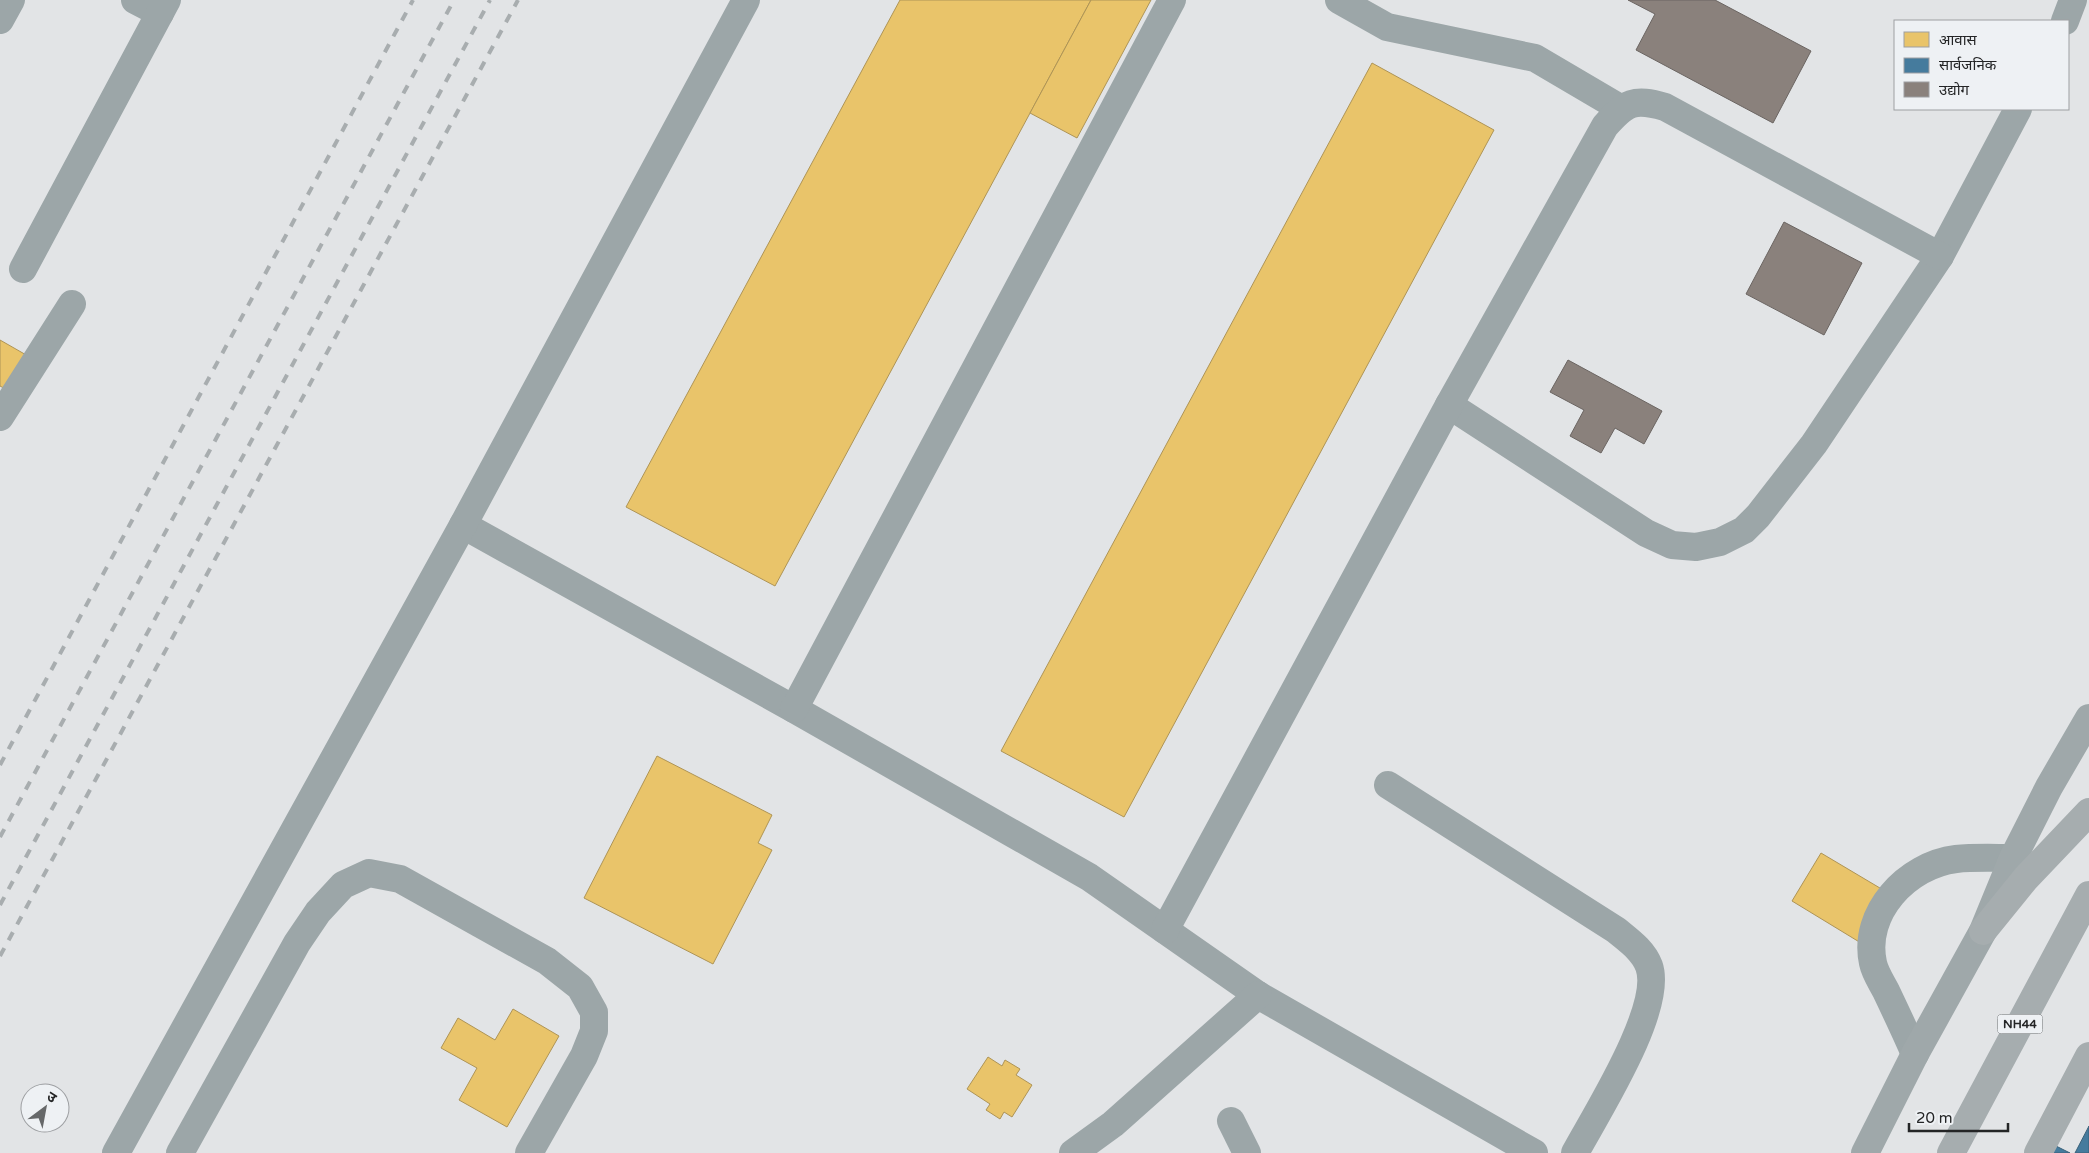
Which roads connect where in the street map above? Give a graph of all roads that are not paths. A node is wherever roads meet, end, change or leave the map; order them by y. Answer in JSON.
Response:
{"nodes":[{"id":1,"x":11,"y":0,"type":"edge"},
{"id":2,"x":135,"y":0,"type":"edge"},
{"id":3,"x":746,"y":0,"type":"edge"},
{"id":4,"x":1172,"y":0,"type":"edge"},
{"id":5,"x":1338,"y":0,"type":"edge"},
{"id":6,"x":2073,"y":0,"type":"edge"},
{"id":7,"x":164,"y":7,"type":"edge"},
{"id":8,"x":0,"y":20,"type":"edge"},
{"id":9,"x":2065,"y":20,"type":"edge"},
{"id":10,"x":1620,"y":108,"type":"junction"},
{"id":11,"x":2017,"y":110,"type":"edge"},
{"id":12,"x":1940,"y":256,"type":"junction"},
{"id":13,"x":23,"y":269,"type":"dead end"},
{"id":14,"x":72,"y":304,"type":"dead end"},
{"id":15,"x":1449,"y":405,"type":"junction"},
{"id":16,"x":0,"y":417,"type":"edge"},
{"id":17,"x":463,"y":525,"type":"junction"},
{"id":18,"x":794,"y":708,"type":"junction"},
{"id":19,"x":2089,"y":718,"type":"edge"},
{"id":20,"x":1388,"y":785,"type":"dead end"},
{"id":21,"x":2089,"y":812,"type":"edge"},
{"id":22,"x":2013,"y":858,"type":"junction"},
{"id":23,"x":2089,"y":895,"type":"edge"},
{"id":24,"x":1165,"y":930,"type":"junction"},
{"id":25,"x":1983,"y":931,"type":"junction"},
{"id":26,"x":1258,"y":995,"type":"junction"},
{"id":27,"x":1915,"y":1054,"type":"junction"},
{"id":28,"x":2089,"y":1056,"type":"edge"},
{"id":29,"x":1231,"y":1121,"type":"dead end"},
{"id":30,"x":116,"y":1153,"type":"edge"},
{"id":31,"x":180,"y":1153,"type":"edge"},
{"id":32,"x":529,"y":1153,"type":"edge"},
{"id":33,"x":1073,"y":1153,"type":"edge"},
{"id":34,"x":1247,"y":1153,"type":"edge"},
{"id":35,"x":1534,"y":1153,"type":"edge"},
{"id":36,"x":1575,"y":1153,"type":"edge"},
{"id":37,"x":1865,"y":1153,"type":"edge"},
{"id":38,"x":1951,"y":1153,"type":"edge"},
{"id":39,"x":2038,"y":1153,"type":"edge"}],
"edges":[{"from":1,"to":8,"type":"street"},
{"from":2,"to":7,"type":"street"},
{"from":3,"to":17,"type":"street"},
{"from":4,"to":18,"type":"street"},
{"from":5,"to":10,"type":"street"},
{"from":6,"to":9,"type":"street"},
{"from":7,"to":13,"type":"street"},
{"from":10,"to":12,"type":"street"},
{"from":10,"to":15,"type":"street"},
{"from":11,"to":12,"type":"street"},
{"from":12,"to":15,"type":"street"},
{"from":14,"to":16,"type":"street"},
{"from":15,"to":24,"type":"street"},
{"from":17,"to":18,"type":"street"},
{"from":17,"to":30,"type":"street"},
{"from":18,"to":24,"type":"street"},
{"from":19,"to":22,"type":"main road"},
{"from":20,"to":36,"type":"street"},
{"from":21,"to":25,"type":"highway"},
{"from":22,"to":25,"type":"main road"},
{"from":22,"to":27,"type":"street"},
{"from":23,"to":38,"type":"highway","number":"NH44"},
{"from":24,"to":26,"type":"street"},
{"from":25,"to":27,"type":"main road"},
{"from":26,"to":33,"type":"street"},
{"from":26,"to":35,"type":"street"},
{"from":27,"to":37,"type":"main road"},
{"from":28,"to":39,"type":"highway"},
{"from":29,"to":34,"type":"street"},
{"from":31,"to":32,"type":"street"}]}
